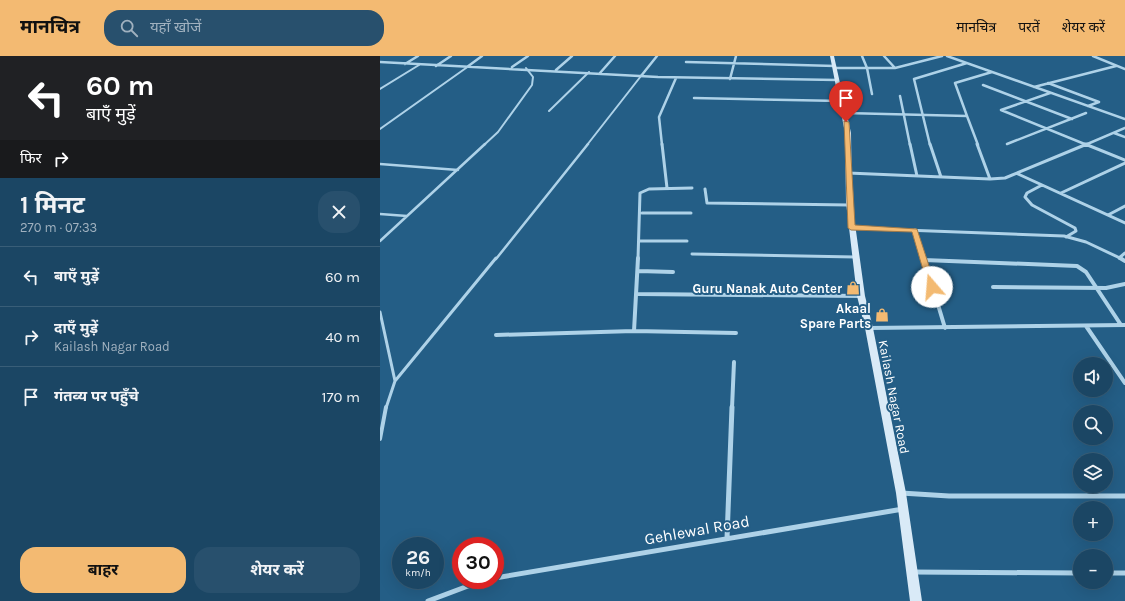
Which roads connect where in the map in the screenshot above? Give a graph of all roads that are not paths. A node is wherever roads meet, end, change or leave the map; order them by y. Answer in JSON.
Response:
{"nodes":[{"id":1,"x":418,"y":56,"type":"edge"},
{"id":2,"x":451,"y":56,"type":"edge"},
{"id":3,"x":482,"y":56,"type":"edge"},
{"id":4,"x":528,"y":56,"type":"edge"},
{"id":5,"x":572,"y":56,"type":"edge"},
{"id":6,"x":615,"y":56,"type":"edge"},
{"id":7,"x":657,"y":56,"type":"edge"},
{"id":8,"x":736,"y":56,"type":"edge"},
{"id":9,"x":832,"y":56,"type":"edge"},
{"id":10,"x":862,"y":56,"type":"edge"},
{"id":11,"x":884,"y":56,"type":"edge"},
{"id":12,"x":942,"y":56,"type":"edge"},
{"id":13,"x":947,"y":56,"type":"edge"},
{"id":14,"x":1093,"y":56,"type":"edge"},
{"id":15,"x":380,"y":62,"type":"edge"},
{"id":16,"x":686,"y":62,"type":"dead end"},
{"id":17,"x":968,"y":63,"type":"junction"},
{"id":18,"x":405,"y":64,"type":"junction"},
{"id":19,"x":734,"y":64,"type":"junction"},
{"id":20,"x":419,"y":65,"type":"junction"},
{"id":21,"x":435,"y":66,"type":"junction"},
{"id":22,"x":1116,"y":66,"type":"junction"},
{"id":23,"x":836,"y":67,"type":"junction"},
{"id":24,"x":466,"y":68,"type":"junction"},
{"id":25,"x":512,"y":68,"type":"junction"},
{"id":26,"x":526,"y":68,"type":"junction"},
{"id":27,"x":867,"y":68,"type":"junction"},
{"id":28,"x":895,"y":68,"type":"junction"},
{"id":29,"x":1125,"y":69,"type":"edge"},
{"id":30,"x":556,"y":70,"type":"junction"},
{"id":31,"x":589,"y":72,"type":"junction"},
{"id":32,"x":993,"y":72,"type":"junction"},
{"id":33,"x":600,"y":73,"type":"junction"},
{"id":34,"x":641,"y":76,"type":"junction"},
{"id":35,"x":676,"y":78,"type":"junction"},
{"id":36,"x":730,"y":78,"type":"junction"},
{"id":37,"x":837,"y":80,"type":"junction"},
{"id":38,"x":1048,"y":83,"type":"junction"},
{"id":39,"x":983,"y":85,"type":"dead end"},
{"id":40,"x":1034,"y":87,"type":"junction"},
{"id":41,"x":380,"y":89,"type":"edge"},
{"id":42,"x":1051,"y":93,"type":"junction"},
{"id":43,"x":872,"y":94,"type":"dead end"},
{"id":44,"x":900,"y":96,"type":"dead end"},
{"id":45,"x":694,"y":98,"type":"dead end"},
{"id":46,"x":842,"y":101,"type":"junction"},
{"id":47,"x":1025,"y":101,"type":"junction"},
{"id":48,"x":1088,"y":106,"type":"junction"},
{"id":49,"x":549,"y":111,"type":"dead end"},
{"id":50,"x":845,"y":113,"type":"junction"},
{"id":51,"x":1086,"y":113,"type":"dead end"},
{"id":52,"x":904,"y":114,"type":"junction"},
{"id":53,"x":923,"y":115,"type":"junction"},
{"id":54,"x":967,"y":116,"type":"junction"},
{"id":55,"x":1072,"y":119,"type":"junction"},
{"id":56,"x":1125,"y":119,"type":"edge"},
{"id":57,"x":1046,"y":128,"type":"junction"},
{"id":58,"x":1125,"y":128,"type":"edge"},
{"id":59,"x":380,"y":129,"type":"edge"},
{"id":60,"x":1114,"y":133,"type":"junction"},
{"id":61,"x":1125,"y":137,"type":"edge"},
{"id":62,"x":1007,"y":144,"type":"dead end"},
{"id":63,"x":1087,"y":145,"type":"junction"},
{"id":64,"x":1125,"y":160,"type":"edge"},
{"id":65,"x":1125,"y":163,"type":"edge"},
{"id":66,"x":380,"y":164,"type":"edge"},
{"id":67,"x":458,"y":170,"type":"junction"},
{"id":68,"x":848,"y":173,"type":"junction"},
{"id":69,"x":1018,"y":174,"type":"junction"},
{"id":70,"x":917,"y":176,"type":"junction"},
{"id":71,"x":941,"y":177,"type":"junction"},
{"id":72,"x":990,"y":179,"type":"junction"},
{"id":73,"x":1042,"y":185,"type":"junction"},
{"id":74,"x":666,"y":188,"type":"junction"},
{"id":75,"x":692,"y":188,"type":"dead end"},
{"id":76,"x":705,"y":189,"type":"dead end"},
{"id":77,"x":1060,"y":193,"type":"junction"},
{"id":78,"x":850,"y":205,"type":"junction"},
{"id":79,"x":1125,"y":206,"type":"edge"},
{"id":80,"x":642,"y":213,"type":"junction"},
{"id":81,"x":692,"y":213,"type":"dead end"},
{"id":82,"x":380,"y":214,"type":"edge"},
{"id":83,"x":1108,"y":215,"type":"junction"},
{"id":84,"x":407,"y":216,"type":"junction"},
{"id":85,"x":1125,"y":223,"type":"edge"},
{"id":86,"x":851,"y":228,"type":"junction"},
{"id":87,"x":915,"y":230,"type":"junction"},
{"id":88,"x":1066,"y":237,"type":"junction"},
{"id":89,"x":380,"y":241,"type":"edge"},
{"id":90,"x":639,"y":241,"type":"junction"},
{"id":91,"x":688,"y":241,"type":"dead end"},
{"id":92,"x":692,"y":254,"type":"dead end"},
{"id":93,"x":1125,"y":254,"type":"edge"},
{"id":94,"x":855,"y":256,"type":"junction"},
{"id":95,"x":1119,"y":258,"type":"junction"},
{"id":96,"x":924,"y":260,"type":"junction"},
{"id":97,"x":1125,"y":261,"type":"edge"},
{"id":98,"x":638,"y":271,"type":"junction"},
{"id":99,"x":673,"y":272,"type":"dead end"},
{"id":100,"x":1125,"y":284,"type":"edge"},
{"id":101,"x":993,"y":287,"type":"dead end"},
{"id":102,"x":1096,"y":288,"type":"junction"},
{"id":103,"x":638,"y":294,"type":"junction"},
{"id":104,"x":861,"y":296,"type":"junction"},
{"id":105,"x":380,"y":312,"type":"edge"},
{"id":106,"x":1123,"y":325,"type":"edge"},
{"id":107,"x":1086,"y":326,"type":"junction"},
{"id":108,"x":869,"y":328,"type":"junction"},
{"id":109,"x":945,"y":328,"type":"junction"},
{"id":110,"x":634,"y":331,"type":"junction"},
{"id":111,"x":736,"y":333,"type":"dead end"},
{"id":112,"x":496,"y":336,"type":"dead end"},
{"id":113,"x":734,"y":362,"type":"dead end"},
{"id":114,"x":395,"y":381,"type":"junction"},
{"id":115,"x":1125,"y":383,"type":"edge"},
{"id":116,"x":380,"y":439,"type":"edge"},
{"id":117,"x":901,"y":493,"type":"junction"},
{"id":118,"x":1125,"y":496,"type":"edge"},
{"id":119,"x":903,"y":509,"type":"junction"},
{"id":120,"x":727,"y":538,"type":"junction"},
{"id":121,"x":912,"y":572,"type":"junction"},
{"id":122,"x":1073,"y":573,"type":"edge"},
{"id":123,"x":1113,"y":573,"type":"edge"},
{"id":124,"x":1125,"y":573,"type":"edge"},
{"id":125,"x":504,"y":576,"type":"edge"},
{"id":126,"x":460,"y":589,"type":"edge"},
{"id":127,"x":428,"y":601,"type":"edge"},
{"id":128,"x":916,"y":601,"type":"edge"}],
"edges":[{"from":1,"to":18,"type":"street"},
{"from":2,"to":21,"type":"street"},
{"from":3,"to":24,"type":"street"},
{"from":4,"to":25,"type":"street"},
{"from":5,"to":30,"type":"street"},
{"from":6,"to":33,"type":"street"},
{"from":7,"to":34,"type":"street"},
{"from":8,"to":19,"type":"street"},
{"from":9,"to":23,"type":"street","name":"Kailash Nagar Road"},
{"from":10,"to":27,"type":"street"},
{"from":11,"to":28,"type":"street"},
{"from":12,"to":28,"type":"street"},
{"from":13,"to":17,"type":"street"},
{"from":14,"to":22,"type":"street"},
{"from":15,"to":18,"type":"street"},
{"from":16,"to":19,"type":"street"},
{"from":17,"to":32,"type":"street"},
{"from":17,"to":53,"type":"street"},
{"from":18,"to":20,"type":"street"},
{"from":19,"to":23,"type":"street"},
{"from":19,"to":36,"type":"street"},
{"from":20,"to":21,"type":"street"},
{"from":20,"to":41,"type":"lane"},
{"from":21,"to":24,"type":"street"},
{"from":22,"to":29,"type":"street"},
{"from":22,"to":38,"type":"street"},
{"from":23,"to":27,"type":"street"},
{"from":23,"to":37,"type":"street","name":"Kailash Nagar Road"},
{"from":24,"to":25,"type":"street"},
{"from":24,"to":59,"type":"lane"},
{"from":25,"to":26,"type":"street"},
{"from":26,"to":30,"type":"street"},
{"from":26,"to":67,"type":"lane"},
{"from":27,"to":28,"type":"street"},
{"from":27,"to":43,"type":"street"},
{"from":30,"to":31,"type":"street"},
{"from":31,"to":33,"type":"street"},
{"from":31,"to":49,"type":"lane"},
{"from":32,"to":40,"type":"street"},
{"from":32,"to":54,"type":"street"},
{"from":33,"to":34,"type":"street"},
{"from":34,"to":35,"type":"street"},
{"from":34,"to":114,"type":"lane"},
{"from":35,"to":36,"type":"street"},
{"from":35,"to":74,"type":"street"},
{"from":36,"to":37,"type":"street"},
{"from":37,"to":46,"type":"street","name":"Kailash Nagar Road"},
{"from":38,"to":40,"type":"street"},
{"from":38,"to":48,"type":"street"},
{"from":39,"to":47,"type":"street"},
{"from":40,"to":42,"type":"street"},
{"from":42,"to":47,"type":"street"},
{"from":42,"to":48,"type":"street"},
{"from":44,"to":52,"type":"street"},
{"from":45,"to":46,"type":"street"},
{"from":46,"to":50,"type":"street","name":"Kailash Nagar Road"},
{"from":47,"to":55,"type":"street"},
{"from":47,"to":57,"type":"street"},
{"from":48,"to":56,"type":"street"},
{"from":50,"to":52,"type":"street"},
{"from":50,"to":68,"type":"street","name":"Kailash Nagar Road"},
{"from":51,"to":55,"type":"street"},
{"from":52,"to":53,"type":"street"},
{"from":52,"to":70,"type":"street"},
{"from":53,"to":54,"type":"street"},
{"from":53,"to":71,"type":"street"},
{"from":54,"to":72,"type":"street"},
{"from":55,"to":57,"type":"street"},
{"from":57,"to":62,"type":"street"},
{"from":57,"to":63,"type":"street"},
{"from":58,"to":60,"type":"street"},
{"from":60,"to":61,"type":"street"},
{"from":60,"to":63,"type":"street"},
{"from":63,"to":64,"type":"street"},
{"from":63,"to":69,"type":"street"},
{"from":65,"to":77,"type":"street"},
{"from":66,"to":67,"type":"lane"},
{"from":67,"to":84,"type":"lane"},
{"from":68,"to":70,"type":"street"},
{"from":68,"to":78,"type":"street","name":"Kailash Nagar Road"},
{"from":69,"to":72,"type":"street"},
{"from":69,"to":73,"type":"street"},
{"from":70,"to":71,"type":"street"},
{"from":71,"to":72,"type":"street"},
{"from":73,"to":77,"type":"street"},
{"from":73,"to":88,"type":"street"},
{"from":74,"to":75,"type":"street"},
{"from":74,"to":80,"type":"street"},
{"from":76,"to":78,"type":"street"},
{"from":77,"to":83,"type":"street"},
{"from":78,"to":86,"type":"street","name":"Kailash Nagar Road"},
{"from":79,"to":83,"type":"street"},
{"from":80,"to":81,"type":"street"},
{"from":80,"to":90,"type":"street"},
{"from":82,"to":84,"type":"lane"},
{"from":83,"to":85,"type":"street"},
{"from":84,"to":89,"type":"lane"},
{"from":86,"to":87,"type":"street"},
{"from":86,"to":94,"type":"street","name":"Kailash Nagar Road"},
{"from":87,"to":88,"type":"street"},
{"from":87,"to":96,"type":"street"},
{"from":88,"to":95,"type":"street"},
{"from":90,"to":91,"type":"street"},
{"from":90,"to":98,"type":"street"},
{"from":92,"to":94,"type":"street"},
{"from":93,"to":95,"type":"street"},
{"from":94,"to":104,"type":"street","name":"Kailash Nagar Road"},
{"from":95,"to":97,"type":"street"},
{"from":96,"to":102,"type":"street"},
{"from":96,"to":109,"type":"street"},
{"from":98,"to":99,"type":"street"},
{"from":98,"to":103,"type":"street"},
{"from":100,"to":102,"type":"street"},
{"from":101,"to":102,"type":"street"},
{"from":102,"to":106,"type":"street"},
{"from":103,"to":104,"type":"street"},
{"from":103,"to":110,"type":"street"},
{"from":104,"to":108,"type":"street","name":"Kailash Nagar Road"},
{"from":105,"to":114,"type":"lane"},
{"from":106,"to":107,"type":"street"},
{"from":107,"to":109,"type":"street"},
{"from":107,"to":115,"type":"street"},
{"from":108,"to":109,"type":"street"},
{"from":108,"to":117,"type":"street","name":"Kailash Nagar Road"},
{"from":110,"to":111,"type":"street"},
{"from":110,"to":112,"type":"street"},
{"from":113,"to":120,"type":"street"},
{"from":114,"to":116,"type":"lane"},
{"from":117,"to":118,"type":"street"},
{"from":117,"to":119,"type":"street","name":"Kailash Nagar Road"},
{"from":119,"to":120,"type":"street","name":"Gehlewal Road"},
{"from":119,"to":121,"type":"street","name":"Kailash Nagar Road"},
{"from":120,"to":125,"type":"street","name":"Gehlewal Road"},
{"from":121,"to":122,"type":"street"},
{"from":121,"to":128,"type":"street","name":"Kailash Nagar Road"},
{"from":123,"to":124,"type":"street"},
{"from":126,"to":127,"type":"street"}]}
